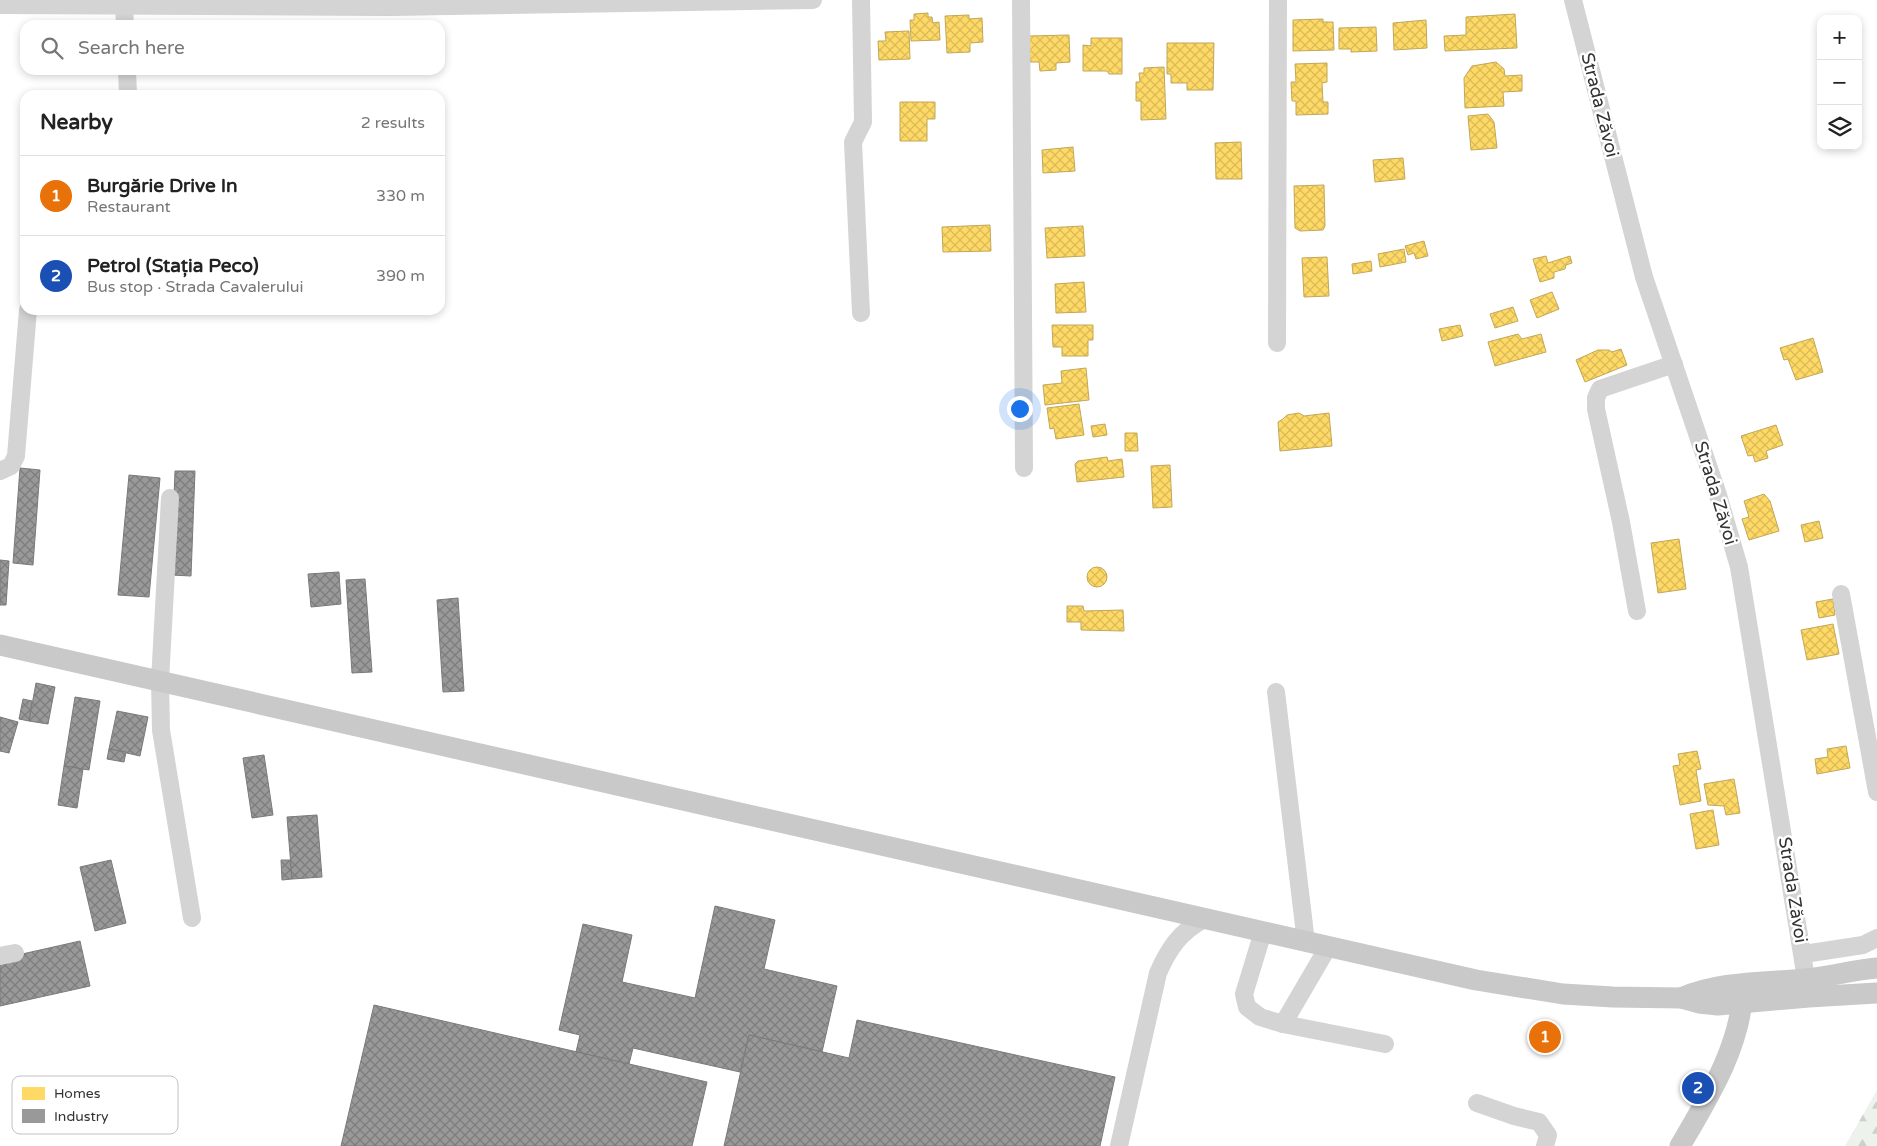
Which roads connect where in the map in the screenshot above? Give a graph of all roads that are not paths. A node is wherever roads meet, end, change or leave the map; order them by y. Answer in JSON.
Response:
{"nodes":[{"id":1,"x":740,"y":0,"type":"edge"},
{"id":2,"x":813,"y":0,"type":"edge"},
{"id":3,"x":861,"y":0,"type":"edge"},
{"id":4,"x":1021,"y":0,"type":"edge"},
{"id":5,"x":1278,"y":0,"type":"edge"},
{"id":6,"x":1573,"y":0,"type":"edge"},
{"id":7,"x":656,"y":1,"type":"edge"},
{"id":8,"x":390,"y":3,"type":"edge"},
{"id":9,"x":0,"y":5,"type":"edge"},
{"id":10,"x":124,"y":6,"type":"junction"},
{"id":11,"x":125,"y":20,"type":"edge"},
{"id":12,"x":127,"y":75,"type":"edge"},
{"id":13,"x":128,"y":90,"type":"edge"},
{"id":14,"x":860,"y":313,"type":"dead end"},
{"id":15,"x":28,"y":315,"type":"edge"},
{"id":16,"x":1277,"y":343,"type":"dead end"},
{"id":17,"x":1674,"y":364,"type":"junction"},
{"id":18,"x":1024,"y":468,"type":"dead end"},
{"id":19,"x":0,"y":471,"type":"edge"},
{"id":20,"x":170,"y":498,"type":"dead end"},
{"id":21,"x":1841,"y":594,"type":"dead end"},
{"id":22,"x":1636,"y":611,"type":"dead end"},
{"id":23,"x":0,"y":645,"type":"edge"},
{"id":24,"x":160,"y":681,"type":"junction"},
{"id":25,"x":1276,"y":692,"type":"dead end"},
{"id":26,"x":1877,"y":792,"type":"edge"},
{"id":27,"x":192,"y":918,"type":"dead end"},
{"id":28,"x":1204,"y":918,"type":"junction"},
{"id":29,"x":1263,"y":932,"type":"junction"},
{"id":30,"x":1877,"y":938,"type":"edge"},
{"id":31,"x":1306,"y":942,"type":"junction"},
{"id":32,"x":1328,"y":947,"type":"junction"},
{"id":33,"x":1804,"y":954,"type":"junction"},
{"id":34,"x":1875,"y":968,"type":"edge"},
{"id":35,"x":1808,"y":988,"type":"junction"},
{"id":36,"x":1742,"y":994,"type":"junction"},
{"id":37,"x":1875,"y":994,"type":"edge"},
{"id":38,"x":1283,"y":1024,"type":"junction"},
{"id":39,"x":1385,"y":1044,"type":"dead end"},
{"id":40,"x":1477,"y":1103,"type":"dead end"},
{"id":41,"x":1119,"y":1146,"type":"edge"},
{"id":42,"x":1545,"y":1146,"type":"edge"},
{"id":43,"x":1680,"y":1146,"type":"edge"}],
"edges":[{"from":1,"to":2,"type":"street"},
{"from":1,"to":7,"type":"street"},
{"from":3,"to":14,"type":"street"},
{"from":4,"to":18,"type":"street"},
{"from":5,"to":16,"type":"street"},
{"from":6,"to":17,"type":"street","name":"Strada Zăvoi"},
{"from":7,"to":8,"type":"street"},
{"from":8,"to":10,"type":"street"},
{"from":9,"to":10,"type":"street"},
{"from":10,"to":11,"type":"street"},
{"from":12,"to":13,"type":"street"},
{"from":15,"to":19,"type":"street"},
{"from":17,"to":22,"type":"street"},
{"from":17,"to":33,"type":"street","name":"Strada Zăvoi"},
{"from":20,"to":24,"type":"street"},
{"from":21,"to":26,"type":"street"},
{"from":23,"to":24,"type":"main road"},
{"from":24,"to":27,"type":"street"},
{"from":24,"to":28,"type":"main road"},
{"from":25,"to":31,"type":"street"},
{"from":28,"to":29,"type":"main road"},
{"from":28,"to":41,"type":"street"},
{"from":29,"to":31,"type":"main road"},
{"from":29,"to":38,"type":"street"},
{"from":30,"to":33,"type":"street"},
{"from":31,"to":32,"type":"main road"},
{"from":32,"to":36,"type":"main road"},
{"from":32,"to":38,"type":"street"},
{"from":33,"to":35,"type":"street","name":"Strada Zăvoi"},
{"from":34,"to":35,"type":"main road"},
{"from":35,"to":36,"type":"main road"},
{"from":35,"to":37,"type":"main road"},
{"from":36,"to":43,"type":"main road"},
{"from":38,"to":39,"type":"street"},
{"from":40,"to":42,"type":"street"}]}
